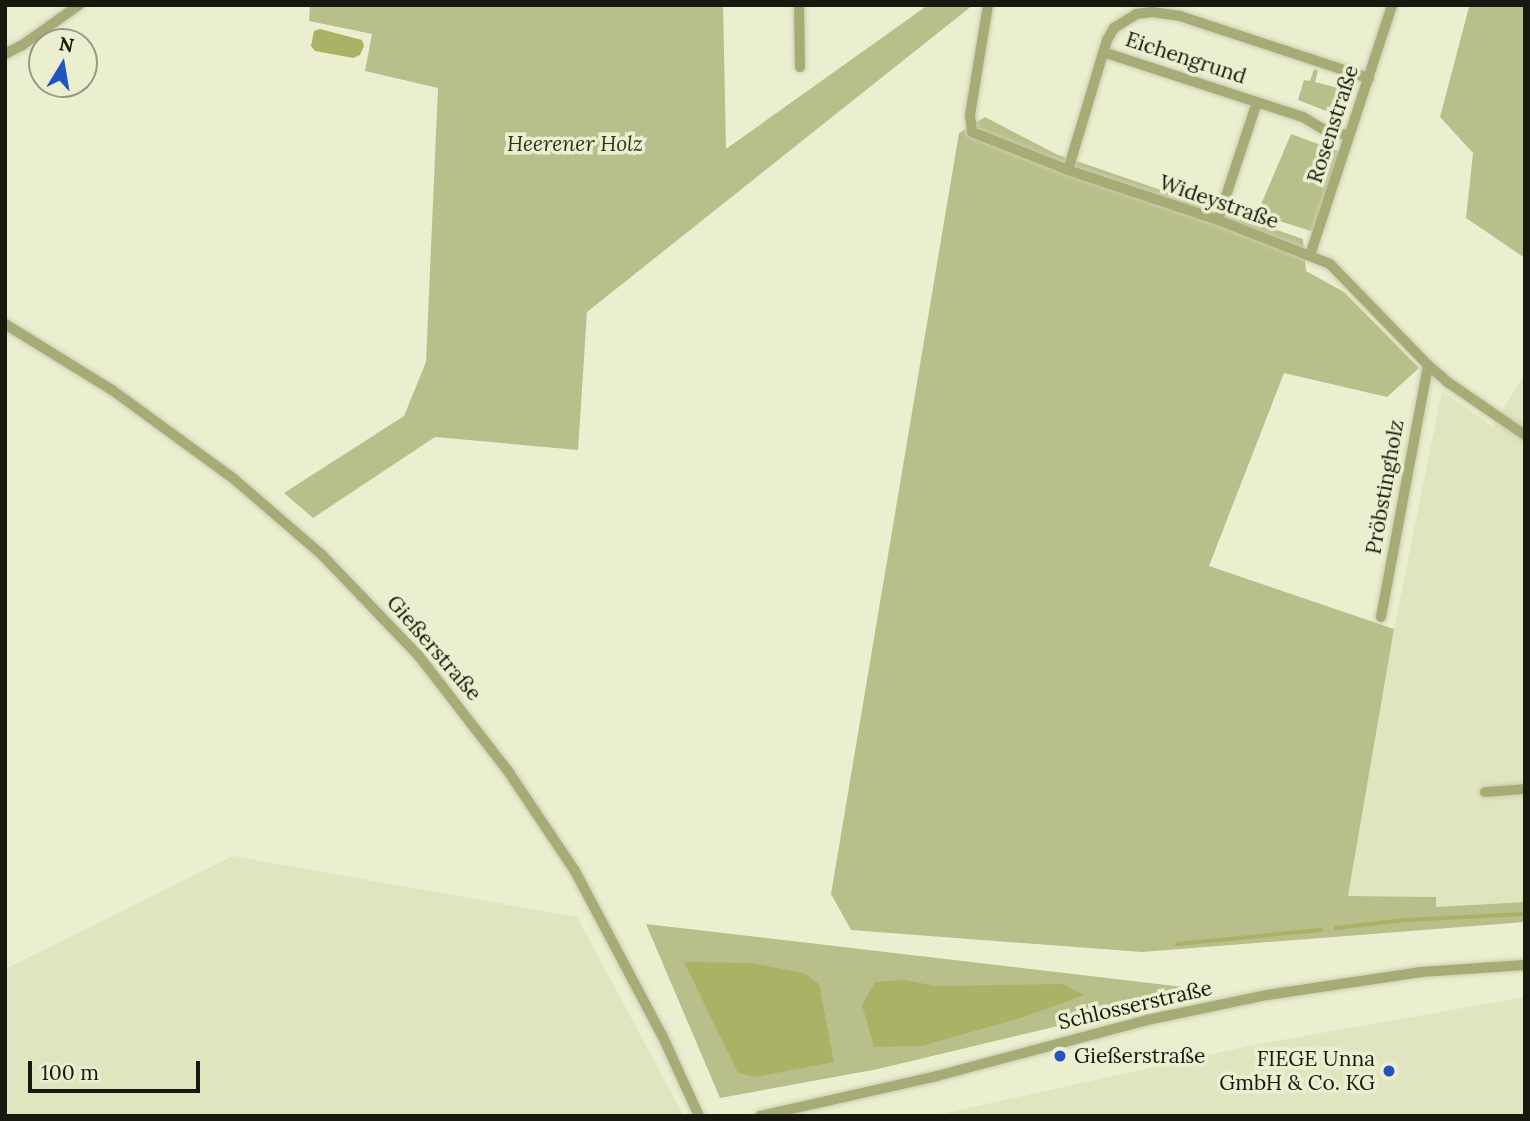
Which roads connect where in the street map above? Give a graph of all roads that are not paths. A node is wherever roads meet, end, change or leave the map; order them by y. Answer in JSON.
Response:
{"nodes":[{"id":1,"x":79,"y":5,"type":"edge"},
{"id":2,"x":799,"y":5,"type":"edge"},
{"id":3,"x":988,"y":5,"type":"edge"},
{"id":4,"x":1392,"y":5,"type":"edge"},
{"id":5,"x":1103,"y":52,"type":"junction"},
{"id":6,"x":5,"y":54,"type":"edge"},
{"id":7,"x":800,"y":67,"type":"dead end"},
{"id":8,"x":1368,"y":78,"type":"junction"},
{"id":9,"x":1257,"y":102,"type":"junction"},
{"id":10,"x":1349,"y":136,"type":"junction"},
{"id":11,"x":1068,"y":170,"type":"junction"},
{"id":12,"x":1218,"y":220,"type":"junction"},
{"id":13,"x":1310,"y":255,"type":"junction"},
{"id":14,"x":5,"y":324,"type":"edge"},
{"id":15,"x":1428,"y":365,"type":"junction"},
{"id":16,"x":1525,"y":435,"type":"edge"},
{"id":17,"x":1381,"y":617,"type":"dead end"},
{"id":18,"x":1525,"y":789,"type":"edge"},
{"id":19,"x":1485,"y":792,"type":"dead end"},
{"id":20,"x":1525,"y":965,"type":"edge"},
{"id":21,"x":699,"y":1116,"type":"edge"},
{"id":22,"x":760,"y":1116,"type":"edge"}],
"edges":[{"from":1,"to":6,"type":"street"},
{"from":2,"to":7,"type":"street"},
{"from":3,"to":11,"type":"street","name":"Wideystraße"},
{"from":4,"to":8,"type":"street","name":"Rosenstraße"},
{"from":5,"to":8,"type":"street","name":"Eichengrund"},
{"from":5,"to":9,"type":"street","name":"Eichengrund"},
{"from":5,"to":11,"type":"street","name":"Eichengrund"},
{"from":8,"to":10,"type":"street","name":"Rosenstraße"},
{"from":9,"to":10,"type":"street","name":"Eichengrund"},
{"from":9,"to":12,"type":"street","name":"Eichengrund"},
{"from":10,"to":13,"type":"street","name":"Rosenstraße"},
{"from":11,"to":12,"type":"street","name":"Wideystraße"},
{"from":12,"to":13,"type":"street","name":"Wideystraße"},
{"from":13,"to":15,"type":"street","name":"Wideystraße"},
{"from":14,"to":21,"type":"street","name":"Gießerstraße"},
{"from":15,"to":16,"type":"street","name":"Wideystraße"},
{"from":15,"to":17,"type":"street","name":"Pröbstingholz"},
{"from":18,"to":19,"type":"street"},
{"from":20,"to":22,"type":"street","name":"Schlosserstraße"}]}
